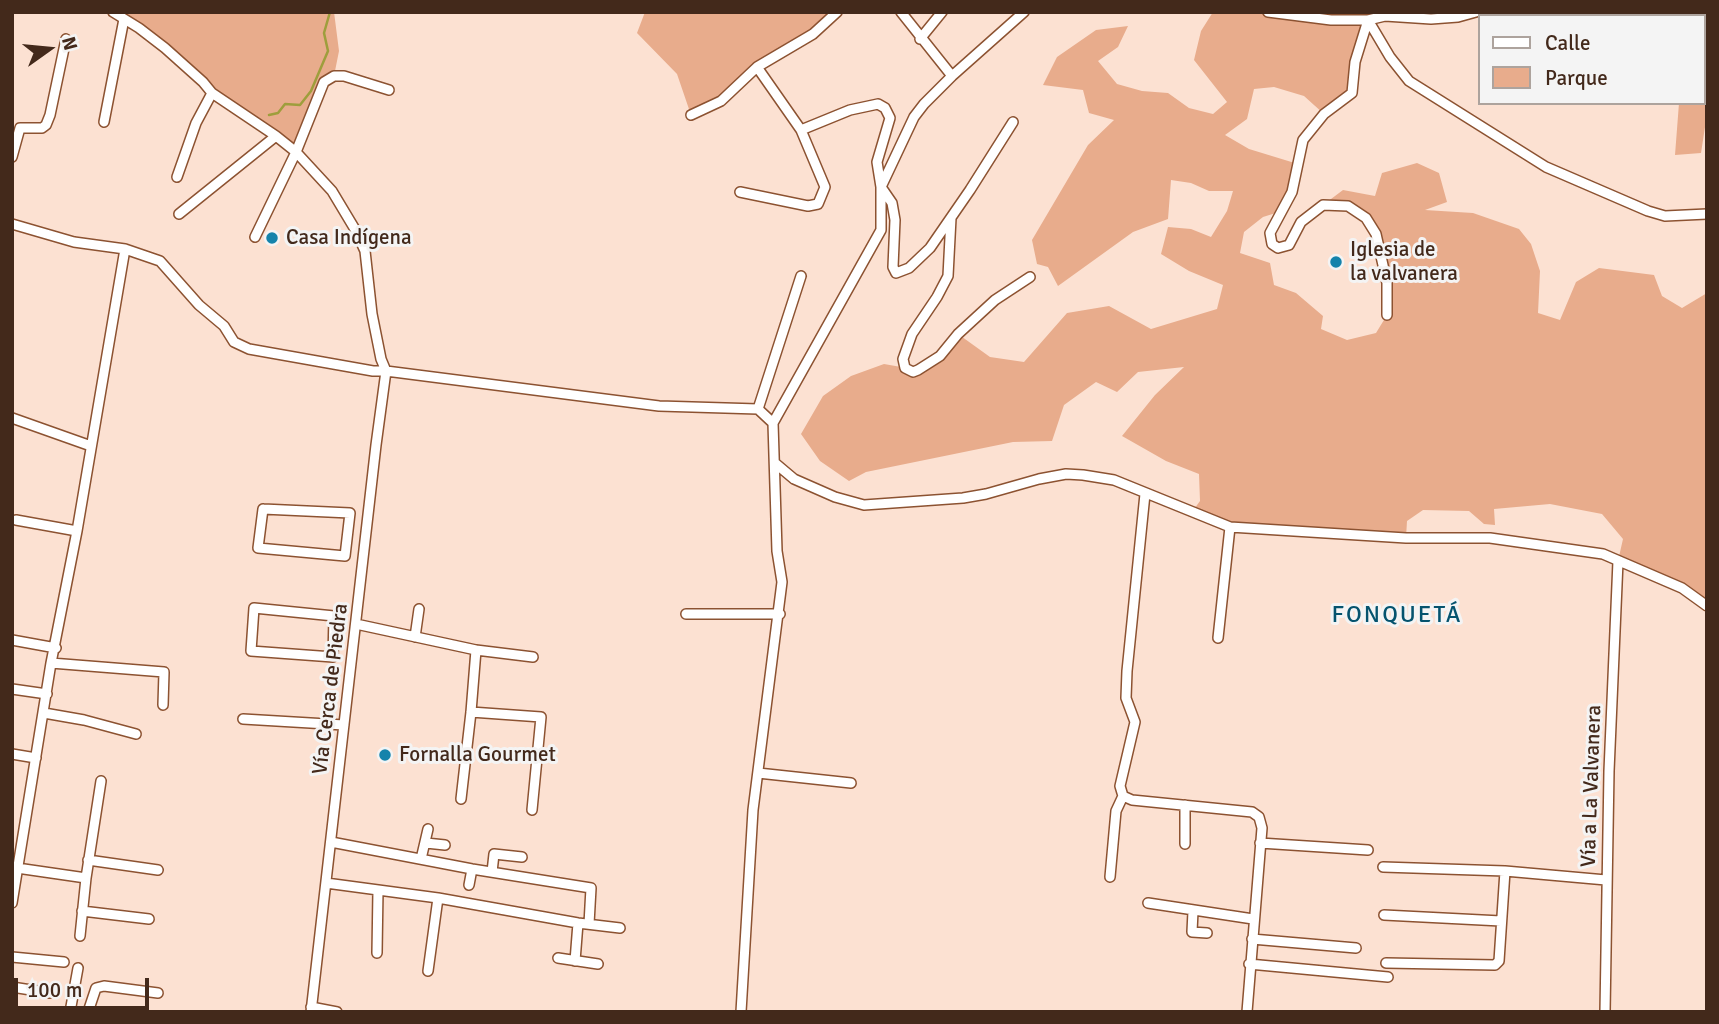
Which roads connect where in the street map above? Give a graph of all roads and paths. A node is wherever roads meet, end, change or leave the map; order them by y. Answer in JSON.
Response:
{"nodes":[{"id":1,"x":113,"y":12,"type":"edge"},
{"id":2,"x":837,"y":12,"type":"edge"},
{"id":3,"x":901,"y":12,"type":"edge"},
{"id":4,"x":942,"y":12,"type":"edge"},
{"id":5,"x":1024,"y":12,"type":"edge"},
{"id":6,"x":1268,"y":12,"type":"edge"},
{"id":7,"x":1476,"y":12,"type":"edge"},
{"id":8,"x":124,"y":19,"type":"junction"},
{"id":9,"x":1368,"y":20,"type":"junction"},
{"id":10,"x":66,"y":39,"type":"dead end"},
{"id":11,"x":920,"y":39,"type":"junction"},
{"id":12,"x":757,"y":67,"type":"junction"},
{"id":13,"x":953,"y":76,"type":"junction"},
{"id":14,"x":389,"y":90,"type":"dead end"},
{"id":15,"x":212,"y":93,"type":"junction"},
{"id":16,"x":691,"y":115,"type":"dead end"},
{"id":17,"x":104,"y":121,"type":"dead end"},
{"id":18,"x":1013,"y":121,"type":"dead end"},
{"id":19,"x":801,"y":130,"type":"junction"},
{"id":20,"x":276,"y":136,"type":"junction"},
{"id":21,"x":296,"y":152,"type":"junction"},
{"id":22,"x":12,"y":157,"type":"edge"},
{"id":23,"x":177,"y":177,"type":"dead end"},
{"id":24,"x":881,"y":187,"type":"junction"},
{"id":25,"x":740,"y":192,"type":"dead end"},
{"id":26,"x":179,"y":214,"type":"dead end"},
{"id":27,"x":1707,"y":214,"type":"edge"},
{"id":28,"x":952,"y":215,"type":"junction"},
{"id":29,"x":12,"y":225,"type":"edge"},
{"id":30,"x":255,"y":237,"type":"dead end"},
{"id":31,"x":125,"y":249,"type":"junction"},
{"id":32,"x":802,"y":276,"type":"dead end"},
{"id":33,"x":1030,"y":277,"type":"dead end"},
{"id":34,"x":1387,"y":315,"type":"dead end"},
{"id":35,"x":386,"y":371,"type":"junction"},
{"id":36,"x":758,"y":409,"type":"junction"},
{"id":37,"x":12,"y":418,"type":"edge"},
{"id":38,"x":773,"y":423,"type":"junction"},
{"id":39,"x":92,"y":446,"type":"junction"},
{"id":40,"x":775,"y":463,"type":"junction"},
{"id":41,"x":794,"y":479,"type":"junction"},
{"id":42,"x":775,"y":482,"type":"junction"},
{"id":43,"x":1145,"y":494,"type":"junction"},
{"id":44,"x":16,"y":520,"type":"dead end"},
{"id":45,"x":1230,"y":527,"type":"junction"},
{"id":46,"x":77,"y":531,"type":"junction"},
{"id":47,"x":347,"y":534,"type":"junction"},
{"id":48,"x":367,"y":535,"type":"junction"},
{"id":49,"x":1618,"y":561,"type":"junction"},
{"id":50,"x":1707,"y":606,"type":"edge"},
{"id":51,"x":418,"y":609,"type":"dead end"},
{"id":52,"x":686,"y":614,"type":"dead end"},
{"id":53,"x":780,"y":614,"type":"junction"},
{"id":54,"x":356,"y":624,"type":"junction"},
{"id":55,"x":415,"y":637,"type":"junction"},
{"id":56,"x":1218,"y":638,"type":"dead end"},
{"id":57,"x":12,"y":640,"type":"edge"},
{"id":58,"x":334,"y":647,"type":"junction"},
{"id":59,"x":55,"y":648,"type":"junction"},
{"id":60,"x":353,"y":648,"type":"junction"},
{"id":61,"x":475,"y":650,"type":"junction"},
{"id":62,"x":533,"y":657,"type":"dead end"},
{"id":63,"x":51,"y":663,"type":"junction"},
{"id":64,"x":12,"y":689,"type":"edge"},
{"id":65,"x":47,"y":694,"type":"junction"},
{"id":66,"x":163,"y":705,"type":"dead end"},
{"id":67,"x":471,"y":712,"type":"junction"},
{"id":68,"x":44,"y":713,"type":"junction"},
{"id":69,"x":243,"y":719,"type":"dead end"},
{"id":70,"x":344,"y":725,"type":"junction"},
{"id":71,"x":136,"y":734,"type":"dead end"},
{"id":72,"x":12,"y":754,"type":"edge"},
{"id":73,"x":36,"y":758,"type":"junction"},
{"id":74,"x":758,"y":773,"type":"junction"},
{"id":75,"x":101,"y":781,"type":"dead end"},
{"id":76,"x":851,"y":783,"type":"dead end"},
{"id":77,"x":1123,"y":796,"type":"junction"},
{"id":78,"x":461,"y":799,"type":"dead end"},
{"id":79,"x":1185,"y":805,"type":"junction"},
{"id":80,"x":532,"y":810,"type":"dead end"},
{"id":81,"x":428,"y":829,"type":"dead end"},
{"id":82,"x":17,"y":836,"type":"edge"},
{"id":83,"x":331,"y":842,"type":"junction"},
{"id":84,"x":426,"y":843,"type":"junction"},
{"id":85,"x":1260,"y":843,"type":"junction"},
{"id":86,"x":1185,"y":844,"type":"dead end"},
{"id":87,"x":445,"y":845,"type":"dead end"},
{"id":88,"x":1368,"y":850,"type":"dead end"},
{"id":89,"x":522,"y":857,"type":"dead end"},
{"id":90,"x":421,"y":859,"type":"junction"},
{"id":91,"x":88,"y":860,"type":"junction"},
{"id":92,"x":1383,"y":866,"type":"dead end"},
{"id":93,"x":17,"y":868,"type":"junction"},
{"id":94,"x":472,"y":869,"type":"junction"},
{"id":95,"x":158,"y":870,"type":"dead end"},
{"id":96,"x":1505,"y":871,"type":"junction"},
{"id":97,"x":492,"y":872,"type":"junction"},
{"id":98,"x":1110,"y":877,"type":"dead end"},
{"id":99,"x":86,"y":878,"type":"junction"},
{"id":100,"x":1606,"y":880,"type":"junction"},
{"id":101,"x":326,"y":883,"type":"junction"},
{"id":102,"x":469,"y":885,"type":"dead end"},
{"id":103,"x":378,"y":890,"type":"junction"},
{"id":104,"x":438,"y":898,"type":"junction"},
{"id":105,"x":12,"y":903,"type":"edge"},
{"id":106,"x":1148,"y":903,"type":"dead end"},
{"id":107,"x":82,"y":911,"type":"junction"},
{"id":108,"x":1193,"y":911,"type":"junction"},
{"id":109,"x":1384,"y":915,"type":"dead end"},
{"id":110,"x":149,"y":919,"type":"dead end"},
{"id":111,"x":1253,"y":919,"type":"junction"},
{"id":112,"x":1501,"y":922,"type":"junction"},
{"id":113,"x":578,"y":923,"type":"junction"},
{"id":114,"x":589,"y":924,"type":"junction"},
{"id":115,"x":620,"y":928,"type":"dead end"},
{"id":116,"x":1207,"y":933,"type":"dead end"},
{"id":117,"x":80,"y":936,"type":"dead end"},
{"id":118,"x":1252,"y":939,"type":"junction"},
{"id":119,"x":1356,"y":948,"type":"dead end"},
{"id":120,"x":377,"y":953,"type":"dead end"},
{"id":121,"x":12,"y":957,"type":"edge"},
{"id":122,"x":558,"y":958,"type":"dead end"},
{"id":123,"x":575,"y":961,"type":"junction"},
{"id":124,"x":64,"y":962,"type":"dead end"},
{"id":125,"x":1386,"y":963,"type":"dead end"},
{"id":126,"x":598,"y":964,"type":"dead end"},
{"id":127,"x":1250,"y":964,"type":"junction"},
{"id":128,"x":78,"y":968,"type":"dead end"},
{"id":129,"x":428,"y":971,"type":"dead end"},
{"id":130,"x":1388,"y":977,"type":"dead end"},
{"id":131,"x":12,"y":987,"type":"edge"},
{"id":132,"x":50,"y":993,"type":"dead end"},
{"id":133,"x":158,"y":993,"type":"dead end"},
{"id":134,"x":311,"y":1009,"type":"edge"},
{"id":135,"x":70,"y":1012,"type":"edge"},
{"id":136,"x":88,"y":1012,"type":"edge"},
{"id":137,"x":337,"y":1012,"type":"edge"},
{"id":138,"x":740,"y":1012,"type":"edge"},
{"id":139,"x":1247,"y":1012,"type":"edge"},
{"id":140,"x":1605,"y":1012,"type":"edge"}],
"edges":[{"from":1,"to":8,"type":"street"},
{"from":2,"to":12,"type":"street"},
{"from":3,"to":11,"type":"street"},
{"from":4,"to":11,"type":"street"},
{"from":5,"to":13,"type":"street"},
{"from":6,"to":9,"type":"street"},
{"from":7,"to":9,"type":"street"},
{"from":8,"to":15,"type":"street"},
{"from":8,"to":17,"type":"street"},
{"from":9,"to":27,"type":"street"},
{"from":9,"to":34,"type":"street"},
{"from":10,"to":22,"type":"street"},
{"from":11,"to":13,"type":"street"},
{"from":12,"to":16,"type":"street"},
{"from":12,"to":19,"type":"street"},
{"from":13,"to":24,"type":"street"},
{"from":14,"to":21,"type":"street"},
{"from":15,"to":20,"type":"street"},
{"from":15,"to":23,"type":"street"},
{"from":18,"to":28,"type":"street"},
{"from":19,"to":24,"type":"street"},
{"from":19,"to":25,"type":"street"},
{"from":20,"to":21,"type":"street"},
{"from":20,"to":26,"type":"street"},
{"from":21,"to":30,"type":"street"},
{"from":21,"to":35,"type":"street"},
{"from":24,"to":28,"type":"street"},
{"from":24,"to":38,"type":"street"},
{"from":28,"to":33,"type":"street"},
{"from":29,"to":31,"type":"street"},
{"from":31,"to":35,"type":"street"},
{"from":31,"to":39,"type":"street"},
{"from":32,"to":36,"type":"street"},
{"from":35,"to":36,"type":"street"},
{"from":35,"to":48,"type":"street","name":"Vía Cerca de Piedra"},
{"from":36,"to":38,"type":"street"},
{"from":37,"to":39,"type":"street"},
{"from":38,"to":40,"type":"street"},
{"from":39,"to":46,"type":"street"},
{"from":40,"to":41,"type":"street"},
{"from":40,"to":42,"type":"street"},
{"from":41,"to":42,"type":"street"},
{"from":41,"to":43,"type":"street"},
{"from":42,"to":53,"type":"street"},
{"from":43,"to":45,"type":"street"},
{"from":43,"to":77,"type":"street"},
{"from":44,"to":46,"type":"street"},
{"from":45,"to":49,"type":"street"},
{"from":45,"to":56,"type":"street"},
{"from":46,"to":59,"type":"street"},
{"from":47,"to":47,"type":"street"},
{"from":47,"to":48,"type":"street"},
{"from":48,"to":54,"type":"street","name":"Vía Cerca de Piedra"},
{"from":49,"to":50,"type":"street"},
{"from":49,"to":100,"type":"street","name":"Vía a La Valvanera"},
{"from":51,"to":55,"type":"street"},
{"from":52,"to":53,"type":"street"},
{"from":53,"to":74,"type":"street"},
{"from":54,"to":55,"type":"street"},
{"from":54,"to":60,"type":"street","name":"Vía Cerca de Piedra"},
{"from":55,"to":61,"type":"street"},
{"from":57,"to":59,"type":"street"},
{"from":58,"to":58,"type":"street"},
{"from":58,"to":60,"type":"street"},
{"from":59,"to":63,"type":"street"},
{"from":60,"to":70,"type":"street","name":"Vía Cerca de Piedra"},
{"from":61,"to":62,"type":"street"},
{"from":61,"to":67,"type":"street"},
{"from":63,"to":65,"type":"street"},
{"from":63,"to":66,"type":"street"},
{"from":64,"to":65,"type":"street"},
{"from":65,"to":68,"type":"street"},
{"from":67,"to":78,"type":"street"},
{"from":67,"to":80,"type":"street"},
{"from":68,"to":71,"type":"street"},
{"from":68,"to":73,"type":"street"},
{"from":69,"to":70,"type":"street"},
{"from":70,"to":83,"type":"street","name":"Vía Cerca de Piedra"},
{"from":72,"to":73,"type":"street"},
{"from":73,"to":82,"type":"street"},
{"from":74,"to":76,"type":"street"},
{"from":74,"to":138,"type":"street"},
{"from":75,"to":91,"type":"street"},
{"from":77,"to":79,"type":"street"},
{"from":77,"to":98,"type":"street"},
{"from":79,"to":85,"type":"street"},
{"from":79,"to":86,"type":"street"},
{"from":81,"to":84,"type":"street"},
{"from":82,"to":93,"type":"street"},
{"from":83,"to":90,"type":"street"},
{"from":83,"to":101,"type":"street","name":"Vía Cerca de Piedra"},
{"from":84,"to":87,"type":"street"},
{"from":84,"to":90,"type":"street"},
{"from":85,"to":88,"type":"street"},
{"from":85,"to":111,"type":"street"},
{"from":89,"to":97,"type":"street"},
{"from":90,"to":94,"type":"street"},
{"from":91,"to":95,"type":"street"},
{"from":91,"to":99,"type":"street"},
{"from":92,"to":96,"type":"street"},
{"from":93,"to":99,"type":"street"},
{"from":93,"to":105,"type":"street"},
{"from":94,"to":97,"type":"street"},
{"from":94,"to":102,"type":"street"},
{"from":96,"to":100,"type":"street"},
{"from":96,"to":112,"type":"street"},
{"from":97,"to":114,"type":"street"},
{"from":99,"to":107,"type":"street"},
{"from":100,"to":140,"type":"street","name":"Vía a La Valvanera"},
{"from":101,"to":103,"type":"street"},
{"from":101,"to":134,"type":"street","name":"Vía Cerca de Piedra"},
{"from":103,"to":104,"type":"street"},
{"from":103,"to":120,"type":"street"},
{"from":104,"to":113,"type":"street"},
{"from":104,"to":129,"type":"street"},
{"from":106,"to":108,"type":"street"},
{"from":107,"to":110,"type":"street"},
{"from":107,"to":117,"type":"street"},
{"from":108,"to":111,"type":"street"},
{"from":108,"to":116,"type":"street"},
{"from":109,"to":112,"type":"street"},
{"from":111,"to":118,"type":"street"},
{"from":112,"to":125,"type":"street"},
{"from":113,"to":114,"type":"street"},
{"from":113,"to":123,"type":"street"},
{"from":114,"to":115,"type":"street"},
{"from":118,"to":119,"type":"street"},
{"from":118,"to":127,"type":"street"},
{"from":121,"to":124,"type":"street"},
{"from":122,"to":123,"type":"street"},
{"from":123,"to":126,"type":"street"},
{"from":127,"to":130,"type":"street"},
{"from":127,"to":139,"type":"street"},
{"from":128,"to":135,"type":"street"},
{"from":131,"to":132,"type":"street"},
{"from":133,"to":136,"type":"street"},
{"from":134,"to":137,"type":"street"}]}
